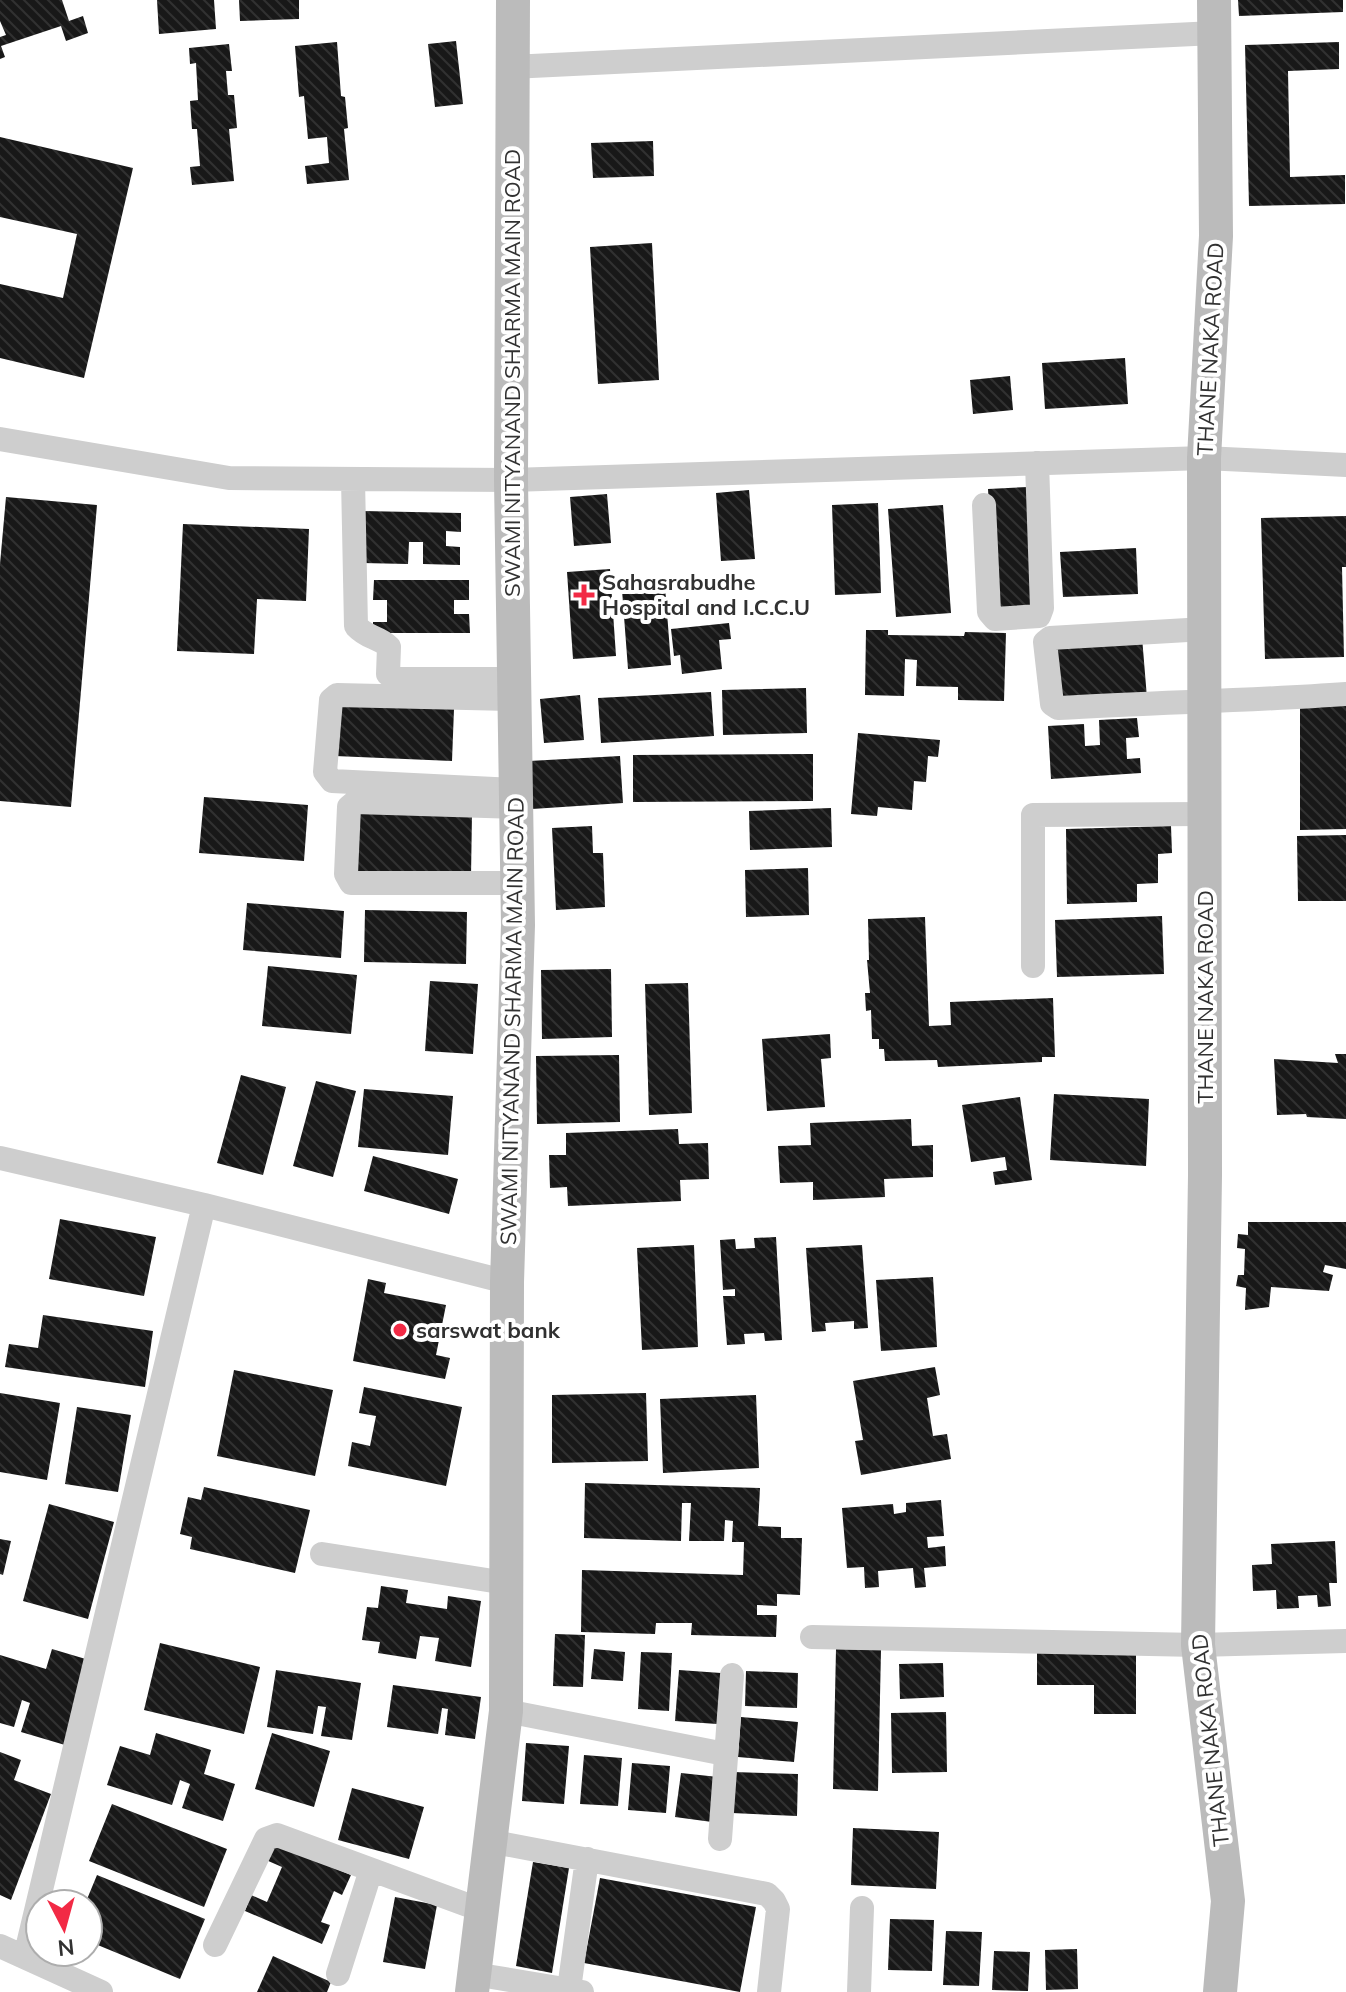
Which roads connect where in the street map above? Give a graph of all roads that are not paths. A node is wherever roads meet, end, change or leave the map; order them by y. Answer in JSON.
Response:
{"nodes":[{"id":1,"x":513,"y":0,"type":"edge"},
{"id":2,"x":1214,"y":16,"type":"edge"},
{"id":3,"x":511,"y":67,"type":"junction"},
{"id":4,"x":0,"y":439,"type":"edge"},
{"id":5,"x":1204,"y":458,"type":"junction"},
{"id":6,"x":1037,"y":463,"type":"junction"},
{"id":7,"x":1346,"y":465,"type":"edge"},
{"id":8,"x":353,"y":479,"type":"junction"},
{"id":9,"x":511,"y":480,"type":"junction"},
{"id":10,"x":984,"y":505,"type":"dead end"},
{"id":11,"x":1205,"y":629,"type":"junction"},
{"id":12,"x":515,"y":689,"type":"junction"},
{"id":13,"x":1346,"y":694,"type":"edge"},
{"id":14,"x":1205,"y":700,"type":"junction"},
{"id":15,"x":516,"y":798,"type":"junction"},
{"id":16,"x":1205,"y":814,"type":"junction"},
{"id":17,"x":518,"y":883,"type":"junction"},
{"id":18,"x":1033,"y":966,"type":"dead end"},
{"id":19,"x":0,"y":1158,"type":"edge"},
{"id":20,"x":204,"y":1205,"type":"junction"},
{"id":21,"x":507,"y":1282,"type":"junction"},
{"id":22,"x":322,"y":1554,"type":"dead end"},
{"id":23,"x":506,"y":1583,"type":"junction"},
{"id":24,"x":812,"y":1637,"type":"dead end"},
{"id":25,"x":1346,"y":1641,"type":"edge"},
{"id":26,"x":1198,"y":1645,"type":"junction"},
{"id":27,"x":732,"y":1675,"type":"dead end"},
{"id":28,"x":506,"y":1711,"type":"junction"},
{"id":29,"x":725,"y":1754,"type":"junction"},
{"id":30,"x":720,"y":1839,"type":"dead end"},
{"id":31,"x":489,"y":1841,"type":"junction"},
{"id":32,"x":587,"y":1859,"type":"junction"},
{"id":33,"x":371,"y":1870,"type":"junction"},
{"id":34,"x":41,"y":1888,"type":"edge"},
{"id":35,"x":862,"y":1908,"type":"dead end"},
{"id":36,"x":481,"y":1910,"type":"junction"},
{"id":37,"x":215,"y":1945,"type":"dead end"},
{"id":38,"x":0,"y":1946,"type":"edge"},
{"id":39,"x":24,"y":1957,"type":"edge"},
{"id":40,"x":49,"y":1968,"type":"edge"},
{"id":41,"x":338,"y":1974,"type":"dead end"},
{"id":42,"x":473,"y":1983,"type":"edge"},
{"id":43,"x":575,"y":1991,"type":"edge"},
{"id":44,"x":101,"y":1992,"type":"edge"},
{"id":45,"x":769,"y":1992,"type":"edge"},
{"id":46,"x":859,"y":1992,"type":"edge"},
{"id":47,"x":1220,"y":1992,"type":"edge"}],
"edges":[{"from":1,"to":3,"type":"street","name":"SWAMI NITYANAND SHARMA MAIN ROAD"},
{"from":2,"to":3,"type":"street"},
{"from":2,"to":5,"type":"street","name":"THANE NAKA ROAD"},
{"from":3,"to":9,"type":"street","name":"SWAMI NITYANAND SHARMA MAIN ROAD"},
{"from":4,"to":8,"type":"street"},
{"from":5,"to":6,"type":"street"},
{"from":5,"to":7,"type":"street"},
{"from":5,"to":11,"type":"street","name":"THANE NAKA ROAD"},
{"from":6,"to":9,"type":"street"},
{"from":6,"to":10,"type":"street"},
{"from":8,"to":9,"type":"street"},
{"from":8,"to":12,"type":"street"},
{"from":9,"to":12,"type":"street","name":"SWAMI NITYANAND SHARMA MAIN ROAD"},
{"from":11,"to":14,"type":"street","name":"THANE NAKA ROAD"},
{"from":11,"to":14,"type":"street"},
{"from":12,"to":15,"type":"street","name":"SWAMI NITYANAND SHARMA MAIN ROAD"},
{"from":12,"to":15,"type":"street"},
{"from":13,"to":14,"type":"street"},
{"from":14,"to":16,"type":"street","name":"THANE NAKA ROAD"},
{"from":15,"to":17,"type":"street","name":"SWAMI NITYANAND SHARMA MAIN ROAD"},
{"from":15,"to":17,"type":"street"},
{"from":16,"to":18,"type":"street"},
{"from":16,"to":26,"type":"street","name":"THANE NAKA ROAD"},
{"from":17,"to":21,"type":"street","name":"SWAMI NITYANAND SHARMA MAIN ROAD"},
{"from":19,"to":20,"type":"street"},
{"from":20,"to":21,"type":"street"},
{"from":20,"to":34,"type":"street"},
{"from":21,"to":23,"type":"street","name":"SWAMI NITYANAND SHARMA MAIN ROAD"},
{"from":22,"to":23,"type":"street"},
{"from":23,"to":28,"type":"street","name":"SWAMI NITYANAND SHARMA MAIN ROAD"},
{"from":24,"to":26,"type":"street"},
{"from":25,"to":26,"type":"street"},
{"from":26,"to":47,"type":"street","name":"THANE NAKA ROAD"},
{"from":27,"to":29,"type":"street"},
{"from":28,"to":29,"type":"street"},
{"from":28,"to":31,"type":"street","name":"SWAMI NITYANAND SHARMA MAIN ROAD"},
{"from":29,"to":30,"type":"street"},
{"from":31,"to":32,"type":"street"},
{"from":31,"to":36,"type":"street","name":"SWAMI NITYANAND SHARMA MAIN ROAD"},
{"from":32,"to":43,"type":"street"},
{"from":32,"to":45,"type":"street"},
{"from":33,"to":36,"type":"street"},
{"from":33,"to":37,"type":"street"},
{"from":33,"to":41,"type":"street"},
{"from":35,"to":46,"type":"street"},
{"from":36,"to":42,"type":"street","name":"SWAMI NITYANAND SHARMA MAIN ROAD"},
{"from":38,"to":39,"type":"street"},
{"from":40,"to":44,"type":"street"},
{"from":42,"to":43,"type":"street"}]}
